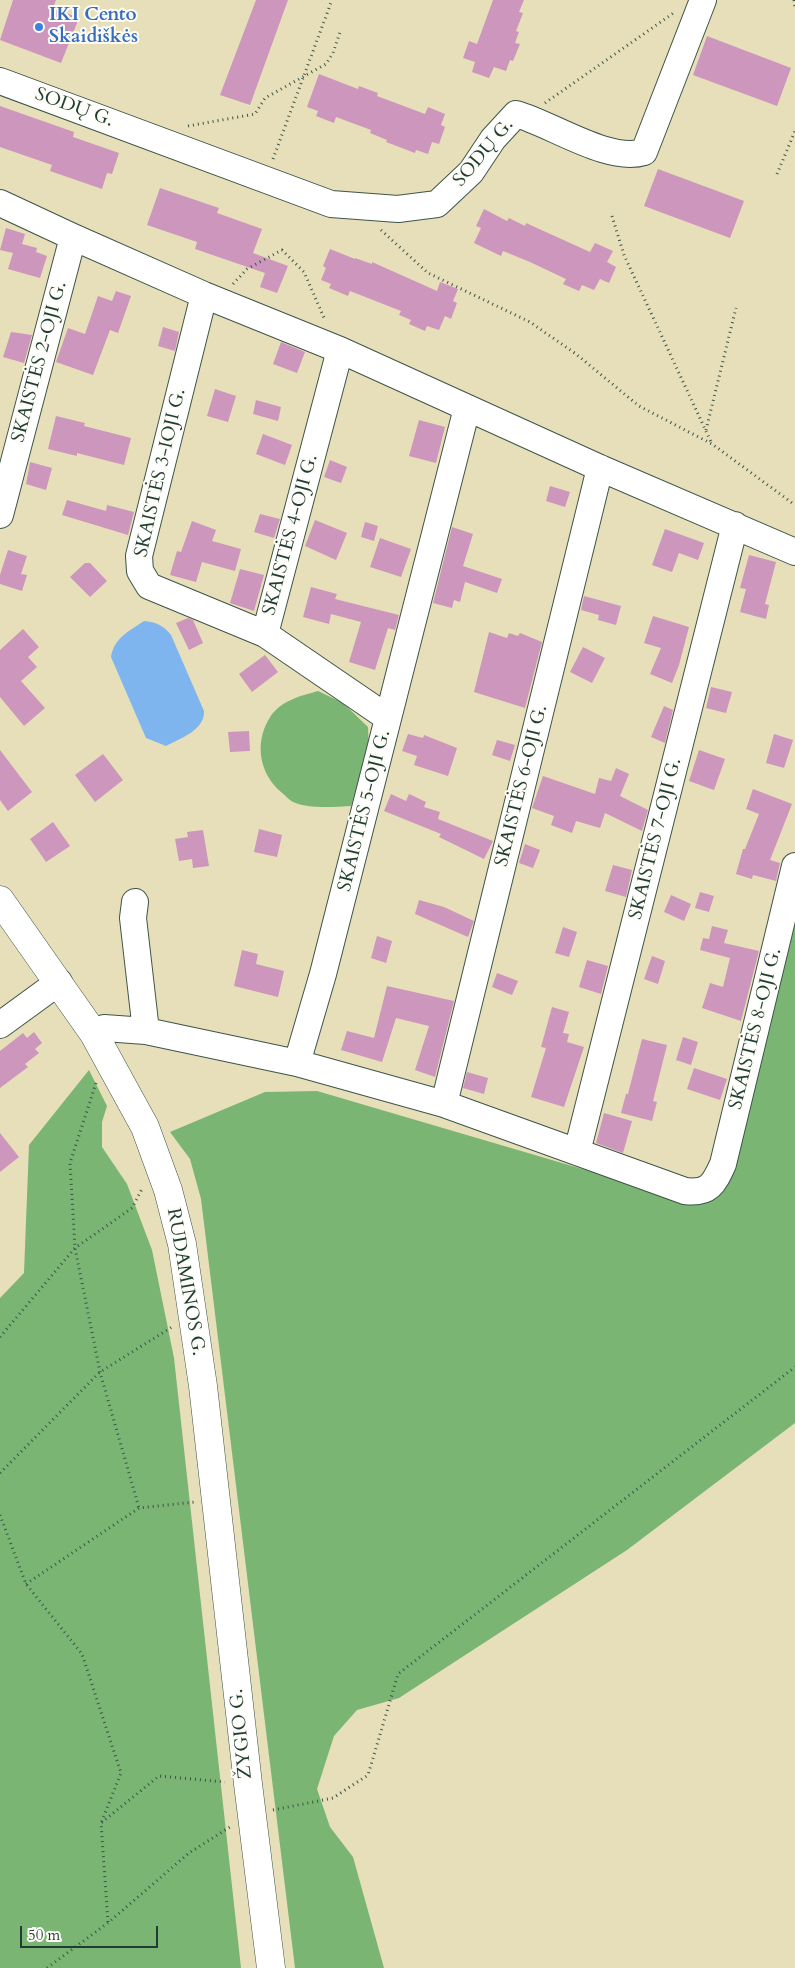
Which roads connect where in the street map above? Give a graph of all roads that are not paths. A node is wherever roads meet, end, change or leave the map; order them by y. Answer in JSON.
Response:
{"nodes":[{"id":1,"x":702,"y":0,"type":"edge"},
{"id":2,"x":0,"y":81,"type":"edge"},
{"id":3,"x":0,"y":203,"type":"edge"},
{"id":4,"x":72,"y":237,"type":"junction"},
{"id":5,"x":210,"y":297,"type":"junction"},
{"id":6,"x":340,"y":350,"type":"junction"},
{"id":7,"x":467,"y":408,"type":"junction"},
{"id":8,"x":600,"y":468,"type":"junction"},
{"id":9,"x":0,"y":515,"type":"edge"},
{"id":10,"x":735,"y":525,"type":"junction"},
{"id":11,"x":795,"y":552,"type":"edge"},
{"id":12,"x":265,"y":634,"type":"junction"},
{"id":13,"x":388,"y":718,"type":"junction"},
{"id":14,"x":795,"y":866,"type":"edge"},
{"id":15,"x":0,"y":900,"type":"edge"},
{"id":16,"x":135,"y":902,"type":"dead end"},
{"id":17,"x":59,"y":982,"type":"junction"},
{"id":18,"x":0,"y":1025,"type":"edge"},
{"id":19,"x":146,"y":1031,"type":"junction"},
{"id":20,"x":100,"y":1044,"type":"junction"},
{"id":21,"x":297,"y":1063,"type":"junction"},
{"id":22,"x":444,"y":1104,"type":"junction"},
{"id":23,"x":577,"y":1152,"type":"junction"},
{"id":24,"x":216,"y":1500,"type":"joint"},
{"id":25,"x":272,"y":1968,"type":"edge"}],
"edges":[{"from":1,"to":2,"type":"street","name":"SODŲ G."},
{"from":3,"to":4,"type":"street"},
{"from":4,"to":5,"type":"street"},
{"from":4,"to":9,"type":"street","name":"SKAISTĖS 2-OJI G."},
{"from":5,"to":6,"type":"street"},
{"from":5,"to":12,"type":"street","name":"SKAISTĖS 3-IOJI G."},
{"from":6,"to":7,"type":"street"},
{"from":6,"to":12,"type":"street","name":"SKAISTĖS 4-OJI G."},
{"from":7,"to":8,"type":"street"},
{"from":7,"to":13,"type":"street","name":"SKAISTĖS 5-OJI G."},
{"from":8,"to":10,"type":"street"},
{"from":8,"to":22,"type":"street","name":"SKAISTĖS 6-OJI G."},
{"from":10,"to":11,"type":"street"},
{"from":10,"to":23,"type":"street","name":"SKAISTĖS 7-OJI G."},
{"from":12,"to":13,"type":"street","name":"SKAISTĖS 4-OJI G."},
{"from":13,"to":21,"type":"street","name":"SKAISTĖS 5-OJI G."},
{"from":14,"to":23,"type":"street","name":"SKAISTĖS 8-OJI G."},
{"from":15,"to":17,"type":"main road","name":"RUDAMINOS G."},
{"from":16,"to":19,"type":"street"},
{"from":17,"to":18,"type":"street"},
{"from":17,"to":20,"type":"main road","name":"RUDAMINOS G."},
{"from":19,"to":20,"type":"street"},
{"from":19,"to":21,"type":"street"},
{"from":20,"to":24,"type":"main road","name":"RUDAMINOS G."},
{"from":21,"to":22,"type":"street"},
{"from":22,"to":23,"type":"street"},
{"from":24,"to":25,"type":"main road","name":"ŽYGIO G."}]}
